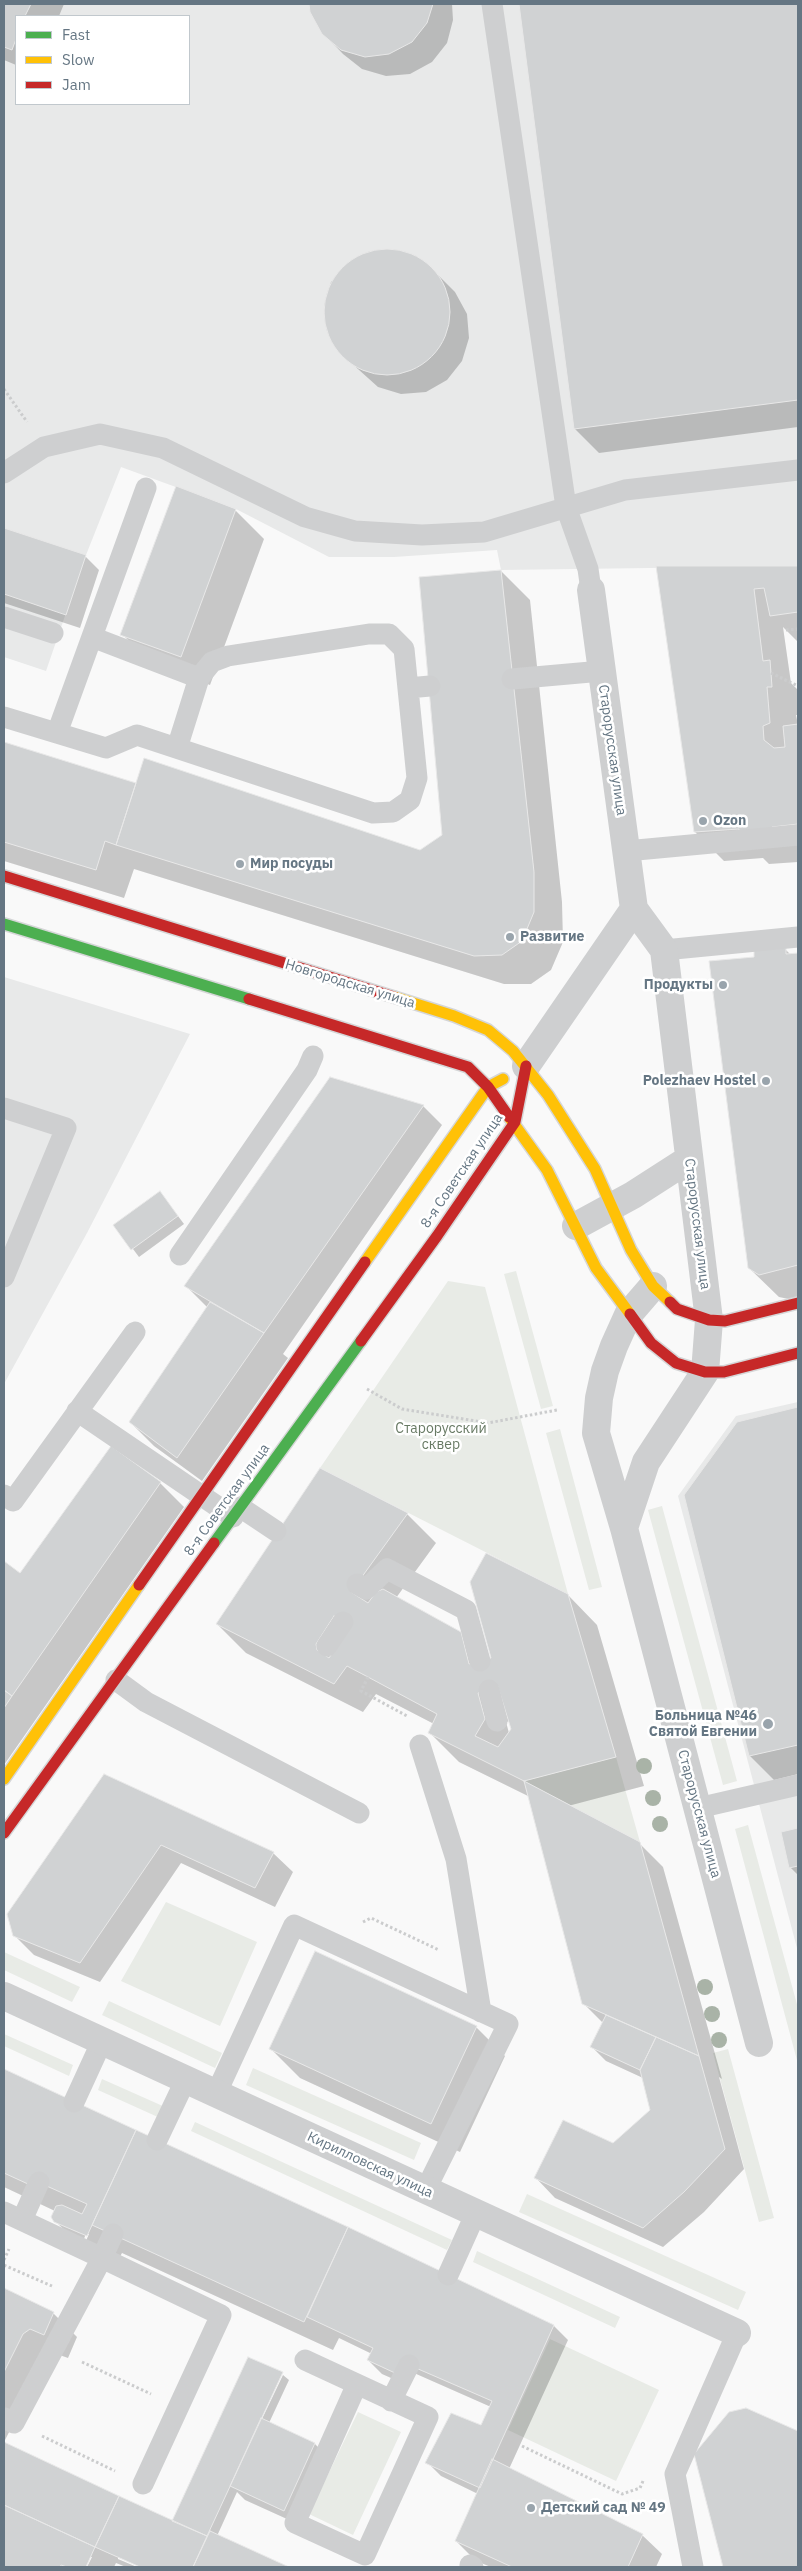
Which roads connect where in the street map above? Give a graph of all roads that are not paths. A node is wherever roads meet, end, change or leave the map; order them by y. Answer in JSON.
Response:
{"nodes":[{"id":1,"x":492,"y":4,"type":"edge"},
{"id":2,"x":798,"y":470,"type":"edge"},
{"id":3,"x":4,"y":473,"type":"edge"},
{"id":4,"x":146,"y":488,"type":"dead end"},
{"id":5,"x":566,"y":508,"type":"junction"},
{"id":6,"x":591,"y":590,"type":"joint"},
{"id":7,"x":4,"y":617,"type":"edge"},
{"id":8,"x":53,"y":633,"type":"dead end"},
{"id":9,"x":92,"y":637,"type":"junction"},
{"id":10,"x":602,"y":671,"type":"junction"},
{"id":11,"x":199,"y":678,"type":"junction"},
{"id":12,"x":512,"y":679,"type":"dead end"},
{"id":13,"x":430,"y":686,"type":"dead end"},
{"id":14,"x":408,"y":688,"type":"junction"},
{"id":15,"x":4,"y":717,"type":"edge"},
{"id":16,"x":57,"y":733,"type":"junction"},
{"id":17,"x":177,"y":748,"type":"junction"},
{"id":18,"x":798,"y":835,"type":"edge"},
{"id":19,"x":626,"y":850,"type":"junction"},
{"id":20,"x":4,"y":876,"type":"edge"},
{"id":21,"x":634,"y":910,"type":"junction"},
{"id":22,"x":4,"y":924,"type":"edge"},
{"id":23,"x":798,"y":937,"type":"edge"},
{"id":24,"x":664,"y":950,"type":"junction"},
{"id":25,"x":313,"y":1056,"type":"dead end"},
{"id":26,"x":526,"y":1066,"type":"junction"},
{"id":27,"x":488,"y":1087,"type":"junction"},
{"id":28,"x":4,"y":1108,"type":"edge"},
{"id":29,"x":515,"y":1122,"type":"junction"},
{"id":30,"x":689,"y":1159,"type":"junction"},
{"id":31,"x":611,"y":1206,"type":"junction"},
{"id":32,"x":576,"y":1226,"type":"junction"},
{"id":33,"x":180,"y":1255,"type":"dead end"},
{"id":34,"x":4,"y":1277,"type":"edge"},
{"id":35,"x":653,"y":1286,"type":"junction"},
{"id":36,"x":798,"y":1303,"type":"edge"},
{"id":37,"x":628,"y":1315,"type":"junction"},
{"id":38,"x":709,"y":1320,"type":"junction"},
{"id":39,"x":134,"y":1332,"type":"dead end"},
{"id":40,"x":798,"y":1353,"type":"edge"},
{"id":41,"x":705,"y":1372,"type":"junction"},
{"id":42,"x":78,"y":1411,"type":"junction"},
{"id":43,"x":4,"y":1495,"type":"edge"},
{"id":44,"x":203,"y":1496,"type":"junction"},
{"id":45,"x":237,"y":1512,"type":"junction"},
{"id":46,"x":624,"y":1528,"type":"junction"},
{"id":47,"x":276,"y":1531,"type":"dead end"},
{"id":48,"x":361,"y":1590,"type":"dead end"},
{"id":49,"x":343,"y":1622,"type":"dead end"},
{"id":50,"x":327,"y":1646,"type":"dead end"},
{"id":51,"x":480,"y":1661,"type":"dead end"},
{"id":52,"x":116,"y":1680,"type":"junction"},
{"id":53,"x":488,"y":1690,"type":"dead end"},
{"id":54,"x":497,"y":1721,"type":"dead end"},
{"id":55,"x":420,"y":1745,"type":"road end"},
{"id":56,"x":4,"y":1779,"type":"edge"},
{"id":57,"x":798,"y":1785,"type":"edge"},
{"id":58,"x":698,"y":1808,"type":"junction"},
{"id":59,"x":359,"y":1813,"type":"dead end"},
{"id":60,"x":4,"y":1834,"type":"edge"},
{"id":61,"x":4,"y":1996,"type":"edge"},
{"id":62,"x":481,"y":2012,"type":"junction"},
{"id":63,"x":102,"y":2041,"type":"junction"},
{"id":64,"x":759,"y":2043,"type":"dead end"},
{"id":65,"x":186,"y":2079,"type":"junction"},
{"id":66,"x":216,"y":2094,"type":"junction"},
{"id":67,"x":74,"y":2102,"type":"dead end"},
{"id":68,"x":157,"y":2140,"type":"dead end"},
{"id":69,"x":39,"y":2182,"type":"dead end"},
{"id":70,"x":425,"y":2191,"type":"junction"},
{"id":71,"x":475,"y":2215,"type":"junction"},
{"id":72,"x":13,"y":2216,"type":"edge"},
{"id":73,"x":113,"y":2234,"type":"dead end"},
{"id":74,"x":102,"y":2258,"type":"junction"},
{"id":75,"x":448,"y":2275,"type":"dead end"},
{"id":76,"x":737,"y":2333,"type":"joint"},
{"id":77,"x":305,"y":2360,"type":"dead end"},
{"id":78,"x":409,"y":2364,"type":"dead end"},
{"id":79,"x":357,"y":2384,"type":"junction"},
{"id":80,"x":391,"y":2401,"type":"junction"},
{"id":81,"x":9,"y":2421,"type":"edge"},
{"id":82,"x":143,"y":2484,"type":"road end"},
{"id":83,"x":693,"y":2567,"type":"edge"}],
"edges":[{"from":1,"to":5,"type":"lane"},
{"from":2,"to":5,"type":"lane"},
{"from":3,"to":5,"type":"lane"},
{"from":4,"to":9,"type":"lane"},
{"from":5,"to":6,"type":"lane"},
{"from":6,"to":10,"type":"street","name":"Старорусская улица"},
{"from":7,"to":8,"type":"lane"},
{"from":9,"to":11,"type":"lane"},
{"from":9,"to":16,"type":"lane"},
{"from":10,"to":12,"type":"lane"},
{"from":10,"to":19,"type":"street","name":"Старорусская улица"},
{"from":11,"to":14,"type":"lane"},
{"from":11,"to":17,"type":"lane"},
{"from":13,"to":14,"type":"lane"},
{"from":14,"to":17,"type":"lane"},
{"from":15,"to":16,"type":"lane"},
{"from":16,"to":17,"type":"lane"},
{"from":18,"to":19,"type":"lane"},
{"from":19,"to":21,"type":"street","name":"Старорусская улица"},
{"from":20,"to":26,"type":"street","name":"Новгородская улица"},
{"from":21,"to":24,"type":"street","name":"Старорусская улица"},
{"from":21,"to":26,"type":"street"},
{"from":22,"to":27,"type":"street"},
{"from":23,"to":24,"type":"lane"},
{"from":24,"to":30,"type":"street","name":"Старорусская улица"},
{"from":25,"to":33,"type":"lane"},
{"from":26,"to":27,"type":"street","name":"8-я Советская улица"},
{"from":26,"to":29,"type":"street","name":"8-я Советская улица"},
{"from":26,"to":31,"type":"street","name":"Новгородская улица"},
{"from":27,"to":29,"type":"street"},
{"from":27,"to":44,"type":"street","name":"8-я Советская улица"},
{"from":28,"to":34,"type":"lane"},
{"from":29,"to":32,"type":"street"},
{"from":29,"to":45,"type":"street","name":"8-я Советская улица"},
{"from":30,"to":31,"type":"street"},
{"from":30,"to":38,"type":"street","name":"Старорусская улица"},
{"from":31,"to":32,"type":"street"},
{"from":31,"to":35,"type":"street","name":"Новгородская улица"},
{"from":32,"to":37,"type":"street"},
{"from":35,"to":37,"type":"street","name":"Старорусская улица"},
{"from":35,"to":38,"type":"street","name":"Новгородская улица"},
{"from":36,"to":38,"type":"street","name":"Новгородская улица"},
{"from":37,"to":41,"type":"street"},
{"from":37,"to":46,"type":"street","name":"Старорусская улица"},
{"from":38,"to":41,"type":"street","name":"Старорусская улица"},
{"from":39,"to":42,"type":"lane"},
{"from":40,"to":41,"type":"street"},
{"from":41,"to":46,"type":"street","name":"Старорусская улица"},
{"from":42,"to":43,"type":"lane"},
{"from":42,"to":44,"type":"lane"},
{"from":44,"to":45,"type":"lane"},
{"from":44,"to":56,"type":"street","name":"8-я Советская улица"},
{"from":45,"to":47,"type":"lane"},
{"from":45,"to":52,"type":"street","name":"8-я Советская улица"},
{"from":46,"to":58,"type":"street","name":"Старорусская улица"},
{"from":48,"to":51,"type":"lane"},
{"from":49,"to":50,"type":"lane"},
{"from":52,"to":59,"type":"lane"},
{"from":52,"to":60,"type":"street","name":"8-я Советская улица"},
{"from":53,"to":54,"type":"lane"},
{"from":55,"to":62,"type":"lane"},
{"from":57,"to":58,"type":"lane"},
{"from":58,"to":64,"type":"street","name":"Старорусская улица"},
{"from":61,"to":63,"type":"street","name":"Кирилловская улица"},
{"from":62,"to":66,"type":"lane"},
{"from":62,"to":70,"type":"lane"},
{"from":63,"to":65,"type":"street","name":"Кирилловская улица"},
{"from":63,"to":67,"type":"lane"},
{"from":65,"to":66,"type":"street","name":"Кирилловская улица"},
{"from":65,"to":68,"type":"lane"},
{"from":66,"to":70,"type":"street","name":"Кирилловская улица"},
{"from":69,"to":72,"type":"lane"},
{"from":70,"to":71,"type":"street","name":"Кирилловская улица"},
{"from":71,"to":75,"type":"lane"},
{"from":71,"to":76,"type":"street","name":"Кирилловская улица"},
{"from":72,"to":74,"type":"lane"},
{"from":73,"to":74,"type":"lane"},
{"from":74,"to":81,"type":"lane"},
{"from":74,"to":82,"type":"lane"},
{"from":76,"to":83,"type":"lane"},
{"from":77,"to":79,"type":"lane"},
{"from":78,"to":80,"type":"lane"},
{"from":79,"to":80,"type":"lane"},
{"from":79,"to":80,"type":"lane"}]}
